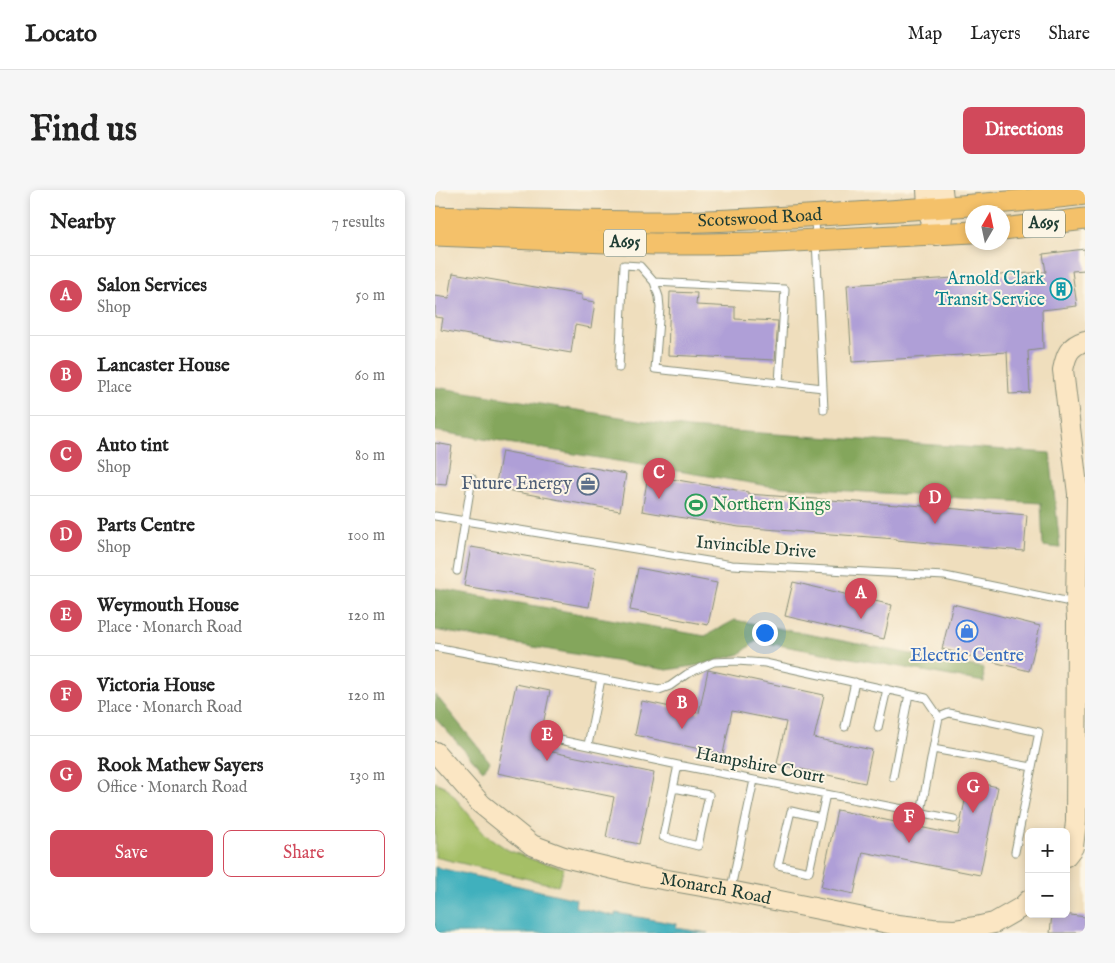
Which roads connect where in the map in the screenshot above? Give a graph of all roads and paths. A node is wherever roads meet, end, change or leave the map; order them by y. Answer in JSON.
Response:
{"nodes":[{"id":1,"x":1085,"y":194,"type":"edge"},
{"id":2,"x":935,"y":199,"type":"edge"},
{"id":3,"x":815,"y":216,"type":"junction"},
{"id":4,"x":435,"y":217,"type":"edge"},
{"id":5,"x":1085,"y":219,"type":"edge"},
{"id":6,"x":1010,"y":228,"type":"edge"},
{"id":7,"x":965,"y":233,"type":"edge"},
{"id":8,"x":937,"y":235,"type":"junction"},
{"id":9,"x":435,"y":236,"type":"edge"},
{"id":10,"x":816,"y":240,"type":"junction"},
{"id":11,"x":654,"y":282,"type":"junction"},
{"id":12,"x":1085,"y":342,"type":"edge"},
{"id":13,"x":619,"y":368,"type":"dead end"},
{"id":14,"x":779,"y":383,"type":"junction"},
{"id":15,"x":823,"y":388,"type":"junction"},
{"id":16,"x":824,"y":410,"type":"dead end"},
{"id":17,"x":472,"y":478,"type":"dead end"},
{"id":18,"x":435,"y":516,"type":"edge"},
{"id":19,"x":465,"y":520,"type":"junction"},
{"id":20,"x":457,"y":571,"type":"dead end"},
{"id":21,"x":1079,"y":614,"type":"edge"},
{"id":22,"x":435,"y":646,"type":"edge"},
{"id":23,"x":1081,"y":661,"type":"edge"},
{"id":24,"x":601,"y":679,"type":"junction"},
{"id":25,"x":855,"y":682,"type":"junction"},
{"id":26,"x":887,"y":689,"type":"junction"},
{"id":27,"x":909,"y":694,"type":"junction"},
{"id":28,"x":939,"y":717,"type":"junction"},
{"id":29,"x":845,"y":727,"type":"dead end"},
{"id":30,"x":878,"y":728,"type":"dead end"},
{"id":31,"x":560,"y":740,"type":"dead end"},
{"id":32,"x":588,"y":745,"type":"junction"},
{"id":33,"x":933,"y":749,"type":"junction"},
{"id":34,"x":435,"y":752,"type":"edge"},
{"id":35,"x":679,"y":765,"type":"junction"},
{"id":36,"x":1032,"y":767,"type":"junction"},
{"id":37,"x":893,"y":777,"type":"dead end"},
{"id":38,"x":754,"y":780,"type":"junction"},
{"id":39,"x":674,"y":788,"type":"junction"},
{"id":40,"x":826,"y":794,"type":"junction"},
{"id":41,"x":921,"y":812,"type":"junction"},
{"id":42,"x":821,"y":818,"type":"junction"},
{"id":43,"x":954,"y":819,"type":"dead end"},
{"id":44,"x":1075,"y":850,"type":"edge"},
{"id":45,"x":1015,"y":852,"type":"dead end"},
{"id":46,"x":730,"y":891,"type":"junction"},
{"id":47,"x":1025,"y":904,"type":"edge"}],
"edges":[{"from":1,"to":2,"type":"main road","name":"Scotswood Road","number":"A695"},
{"from":2,"to":3,"type":"main road","name":"Scotswood Road","number":"A695"},
{"from":2,"to":8,"type":"street"},
{"from":3,"to":4,"type":"main road","name":"Scotswood Road","number":"A695"},
{"from":3,"to":10,"type":"lane"},
{"from":5,"to":6,"type":"main road","number":"A695"},
{"from":7,"to":8,"type":"main road","name":"Scotswood Road","number":"A695"},
{"from":8,"to":10,"type":"main road","name":"Scotswood Road","number":"A695"},
{"from":9,"to":10,"type":"main road","name":"Scotswood Road","number":"A695"},
{"from":10,"to":15,"type":"lane"},
{"from":11,"to":13,"type":"lane"},
{"from":11,"to":14,"type":"lane"},
{"from":11,"to":14,"type":"lane"},
{"from":12,"to":21,"type":"street"},
{"from":14,"to":15,"type":"lane"},
{"from":15,"to":16,"type":"lane"},
{"from":17,"to":19,"type":"lane"},
{"from":18,"to":19,"type":"lane","name":"Invincible Drive"},
{"from":19,"to":20,"type":"lane"},
{"from":19,"to":21,"type":"lane","name":"Invincible Drive"},
{"from":21,"to":23,"type":"street"},
{"from":22,"to":24,"type":"lane"},
{"from":23,"to":44,"type":"street"},
{"from":24,"to":25,"type":"lane"},
{"from":24,"to":32,"type":"lane"},
{"from":25,"to":26,"type":"lane"},
{"from":25,"to":29,"type":"lane"},
{"from":26,"to":27,"type":"lane"},
{"from":26,"to":30,"type":"lane"},
{"from":27,"to":28,"type":"lane"},
{"from":27,"to":37,"type":"lane"},
{"from":28,"to":33,"type":"lane"},
{"from":28,"to":36,"type":"lane"},
{"from":31,"to":32,"type":"lane","name":"Hampshire Court"},
{"from":32,"to":35,"type":"lane","name":"Hampshire Court"},
{"from":33,"to":36,"type":"lane"},
{"from":33,"to":41,"type":"lane"},
{"from":34,"to":46,"type":"street","name":"Monarch Road"},
{"from":35,"to":38,"type":"lane","name":"Hampshire Court"},
{"from":35,"to":39,"type":"lane"},
{"from":36,"to":45,"type":"lane"},
{"from":38,"to":40,"type":"lane","name":"Hampshire Court"},
{"from":38,"to":46,"type":"lane"},
{"from":39,"to":39,"type":"lane"},
{"from":40,"to":41,"type":"lane","name":"Hampshire Court"},
{"from":40,"to":42,"type":"lane"},
{"from":41,"to":43,"type":"lane","name":"Hampshire Court"},
{"from":42,"to":42,"type":"lane"},
{"from":46,"to":47,"type":"street","name":"Monarch Road"}]}
